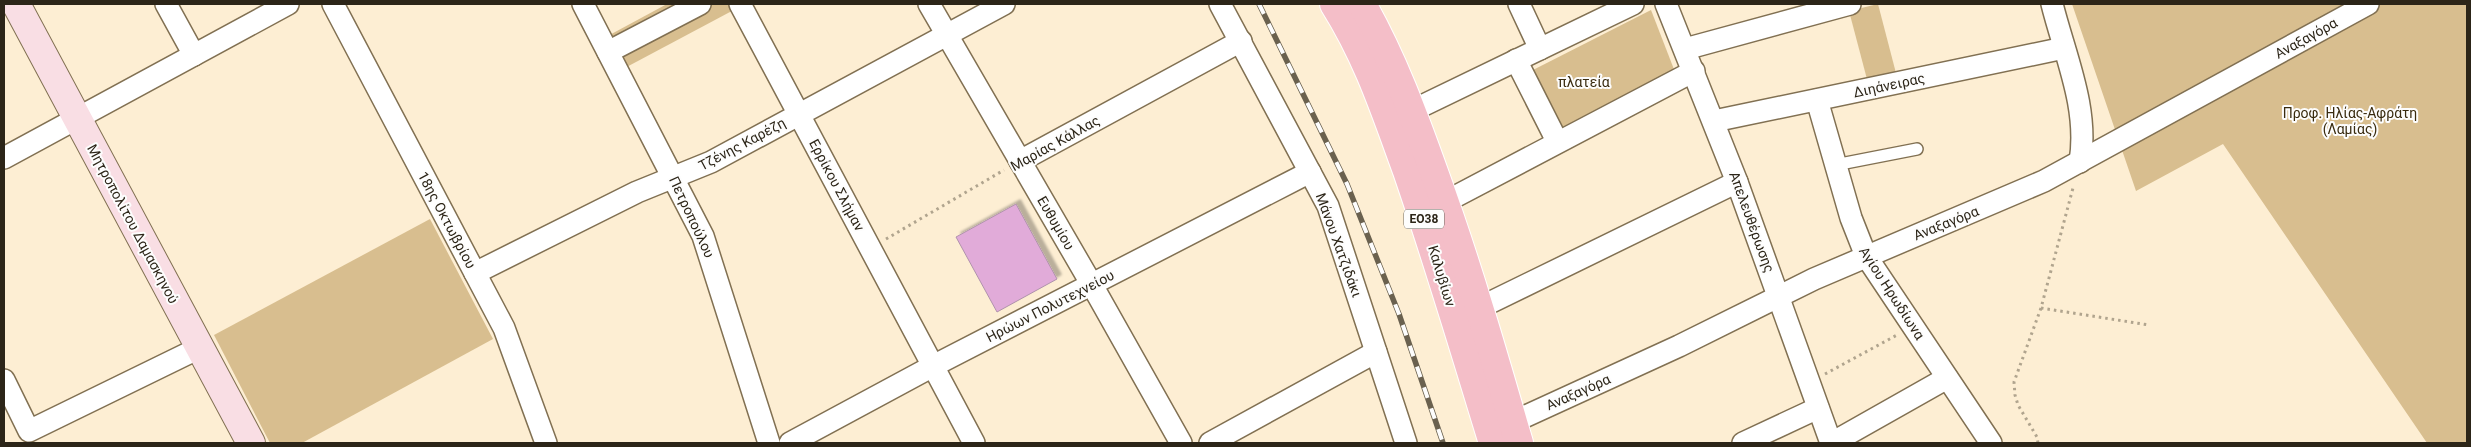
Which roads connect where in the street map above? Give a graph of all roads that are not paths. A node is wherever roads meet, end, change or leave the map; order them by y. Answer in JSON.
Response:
{"nodes":[{"id":1,"x":16,"y":4,"type":"edge"},
{"id":2,"x":166,"y":4,"type":"edge"},
{"id":3,"x":288,"y":4,"type":"edge"},
{"id":4,"x":333,"y":4,"type":"edge"},
{"id":5,"x":583,"y":4,"type":"edge"},
{"id":6,"x":700,"y":4,"type":"edge"},
{"id":7,"x":740,"y":4,"type":"edge"},
{"id":8,"x":929,"y":4,"type":"edge"},
{"id":9,"x":1004,"y":4,"type":"edge"},
{"id":10,"x":1220,"y":4,"type":"edge"},
{"id":11,"x":1334,"y":4,"type":"edge"},
{"id":12,"x":1362,"y":4,"type":"edge"},
{"id":13,"x":1519,"y":4,"type":"edge"},
{"id":14,"x":1634,"y":4,"type":"edge"},
{"id":15,"x":1666,"y":4,"type":"edge"},
{"id":16,"x":1850,"y":4,"type":"edge"},
{"id":17,"x":2052,"y":4,"type":"edge"},
{"id":18,"x":2368,"y":4,"type":"edge"},
{"id":19,"x":947,"y":34,"type":"junction"},
{"id":20,"x":1241,"y":41,"type":"junction"},
{"id":21,"x":2064,"y":48,"type":"junction"},
{"id":22,"x":1540,"y":49,"type":"junction"},
{"id":23,"x":1685,"y":49,"type":"junction"},
{"id":24,"x":608,"y":52,"type":"junction"},
{"id":25,"x":194,"y":55,"type":"junction"},
{"id":26,"x":1516,"y":60,"type":"junction"},
{"id":27,"x":1694,"y":71,"type":"junction"},
{"id":28,"x":1817,"y":100,"type":"junction"},
{"id":29,"x":799,"y":114,"type":"junction"},
{"id":30,"x":1401,"y":116,"type":"junction"},
{"id":31,"x":76,"y":119,"type":"junction"},
{"id":32,"x":1714,"y":121,"type":"junction"},
{"id":33,"x":1558,"y":141,"type":"junction"},
{"id":34,"x":1917,"y":149,"type":"dead end"},
{"id":35,"x":4,"y":158,"type":"edge"},
{"id":36,"x":1020,"y":161,"type":"junction"},
{"id":37,"x":2080,"y":162,"type":"junction"},
{"id":38,"x":1835,"y":165,"type":"junction"},
{"id":39,"x":1310,"y":172,"type":"junction"},
{"id":40,"x":674,"y":178,"type":"junction"},
{"id":41,"x":1737,"y":182,"type":"junction"},
{"id":42,"x":1445,"y":202,"type":"junction"},
{"id":43,"x":1866,"y":256,"type":"junction"},
{"id":44,"x":475,"y":273,"type":"junction"},
{"id":45,"x":1092,"y":285,"type":"junction"},
{"id":46,"x":1779,"y":296,"type":"junction"},
{"id":47,"x":1479,"y":308,"type":"junction"},
{"id":48,"x":199,"y":348,"type":"junction"},
{"id":49,"x":1376,"y":352,"type":"junction"},
{"id":50,"x":933,"y":366,"type":"junction"},
{"id":51,"x":1947,"y":378,"type":"junction"},
{"id":52,"x":4,"y":380,"type":"edge"},
{"id":53,"x":1818,"y":408,"type":"junction"},
{"id":54,"x":1516,"y":432,"type":"edge"},
{"id":55,"x":251,"y":443,"type":"edge"},
{"id":56,"x":546,"y":443,"type":"edge"},
{"id":57,"x":769,"y":443,"type":"edge"},
{"id":58,"x":790,"y":443,"type":"edge"},
{"id":59,"x":974,"y":443,"type":"edge"},
{"id":60,"x":1181,"y":443,"type":"edge"},
{"id":61,"x":1210,"y":443,"type":"edge"},
{"id":62,"x":1406,"y":443,"type":"edge"},
{"id":63,"x":1493,"y":443,"type":"edge"},
{"id":64,"x":1743,"y":443,"type":"edge"},
{"id":65,"x":1832,"y":443,"type":"edge"},
{"id":66,"x":1991,"y":443,"type":"edge"}],
"edges":[{"from":1,"to":31,"type":"street","name":"Μητροπολίτου Δαμασκηνού"},
{"from":2,"to":25,"type":"street"},
{"from":3,"to":25,"type":"street"},
{"from":4,"to":44,"type":"street","name":"18ης Οκτωβρίου"},
{"from":5,"to":24,"type":"street","name":"Πετροπούλου"},
{"from":6,"to":24,"type":"street"},
{"from":7,"to":29,"type":"street","name":"Ερρίκου Σλήμαν"},
{"from":8,"to":19,"type":"street","name":"Ευθυμίου"},
{"from":9,"to":19,"type":"street","name":"Τζένης Καρέζη"},
{"from":10,"to":20,"type":"street","name":"Μάνου Χατζιδάκι"},
{"from":11,"to":30,"type":"main road","name":"Καλυβίων","number":"ΕΟ38"},
{"from":12,"to":30,"type":"main road","name":"Καλυβίων","number":"ΕΟ38"},
{"from":13,"to":22,"type":"street"},
{"from":14,"to":22,"type":"street"},
{"from":15,"to":23,"type":"street","name":"Απελευθέρωσης"},
{"from":16,"to":23,"type":"street"},
{"from":17,"to":21,"type":"street"},
{"from":18,"to":37,"type":"street","name":"Αναξαγόρα"},
{"from":19,"to":29,"type":"street","name":"Τζένης Καρέζη"},
{"from":19,"to":36,"type":"street","name":"Ευθυμίου"},
{"from":20,"to":36,"type":"street","name":"Μαρίας Κάλλας"},
{"from":20,"to":39,"type":"street","name":"Μάνου Χατζιδάκι"},
{"from":21,"to":28,"type":"street","name":"Διηάνειρας"},
{"from":21,"to":37,"type":"street"},
{"from":22,"to":26,"type":"street"},
{"from":23,"to":27,"type":"street","name":"Απελευθέρωσης"},
{"from":24,"to":40,"type":"street","name":"Πετροπούλου"},
{"from":25,"to":31,"type":"street"},
{"from":26,"to":30,"type":"street"},
{"from":26,"to":33,"type":"street"},
{"from":27,"to":32,"type":"street","name":"Απελευθέρωσης"},
{"from":27,"to":33,"type":"street"},
{"from":28,"to":32,"type":"street","name":"Διηάνειρας"},
{"from":28,"to":38,"type":"street","name":"Αγίου Ηρωδίωνα"},
{"from":29,"to":40,"type":"street","name":"Τζένης Καρέζη"},
{"from":29,"to":50,"type":"street","name":"Ερρίκου Σλήμαν"},
{"from":30,"to":42,"type":"main road","name":"Καλυβίων","number":"ΕΟ38"},
{"from":30,"to":63,"type":"main road","name":"Καλυβίων","number":"ΕΟ38"},
{"from":31,"to":35,"type":"street"},
{"from":31,"to":48,"type":"street","name":"Μητροπολίτου Δαμασκηνού"},
{"from":32,"to":41,"type":"street","name":"Απελευθέρωσης"},
{"from":33,"to":42,"type":"street"},
{"from":34,"to":38,"type":"lane"},
{"from":36,"to":45,"type":"street","name":"Ευθυμίου"},
{"from":37,"to":43,"type":"street","name":"Αναξαγόρα"},
{"from":38,"to":43,"type":"street","name":"Αγίου Ηρωδίωνα"},
{"from":39,"to":45,"type":"street","name":"Ηρώων Πολυτεχνείου"},
{"from":39,"to":49,"type":"street","name":"Μάνου Χατζιδάκι"},
{"from":40,"to":44,"type":"street","name":"Τζένης Καρέζη"},
{"from":40,"to":57,"type":"street","name":"Πετροπούλου"},
{"from":41,"to":46,"type":"street","name":"Απελευθέρωσης"},
{"from":41,"to":47,"type":"street"},
{"from":42,"to":47,"type":"main road","name":"Καλυβίων","number":"ΕΟ38"},
{"from":43,"to":46,"type":"street","name":"Αναξαγόρα"},
{"from":43,"to":51,"type":"street","name":"Αγίου Ηρωδίωνα"},
{"from":44,"to":56,"type":"street","name":"18ης Οκτωβρίου"},
{"from":45,"to":50,"type":"street","name":"Ηρώων Πολυτεχνείου"},
{"from":45,"to":60,"type":"street","name":"Ευθυμίου"},
{"from":46,"to":53,"type":"street","name":"Απελευθέρωσης"},
{"from":46,"to":54,"type":"street","name":"Αναξαγόρα"},
{"from":47,"to":54,"type":"main road","name":"Καλυβίων","number":"ΕΟ38"},
{"from":48,"to":52,"type":"street"},
{"from":48,"to":55,"type":"street","name":"Μητροπολίτου Δαμασκηνού"},
{"from":49,"to":61,"type":"street"},
{"from":49,"to":62,"type":"street","name":"Μάνου Χατζιδάκι"},
{"from":50,"to":58,"type":"street","name":"Ηρώων Πολυτεχνείου"},
{"from":50,"to":59,"type":"street","name":"Ερρίκου Σλήμαν"},
{"from":51,"to":65,"type":"street"},
{"from":51,"to":66,"type":"street","name":"Αγίου Ηρωδίωνα"},
{"from":53,"to":64,"type":"street"},
{"from":53,"to":65,"type":"street","name":"Απελευθέρωσης"}]}
